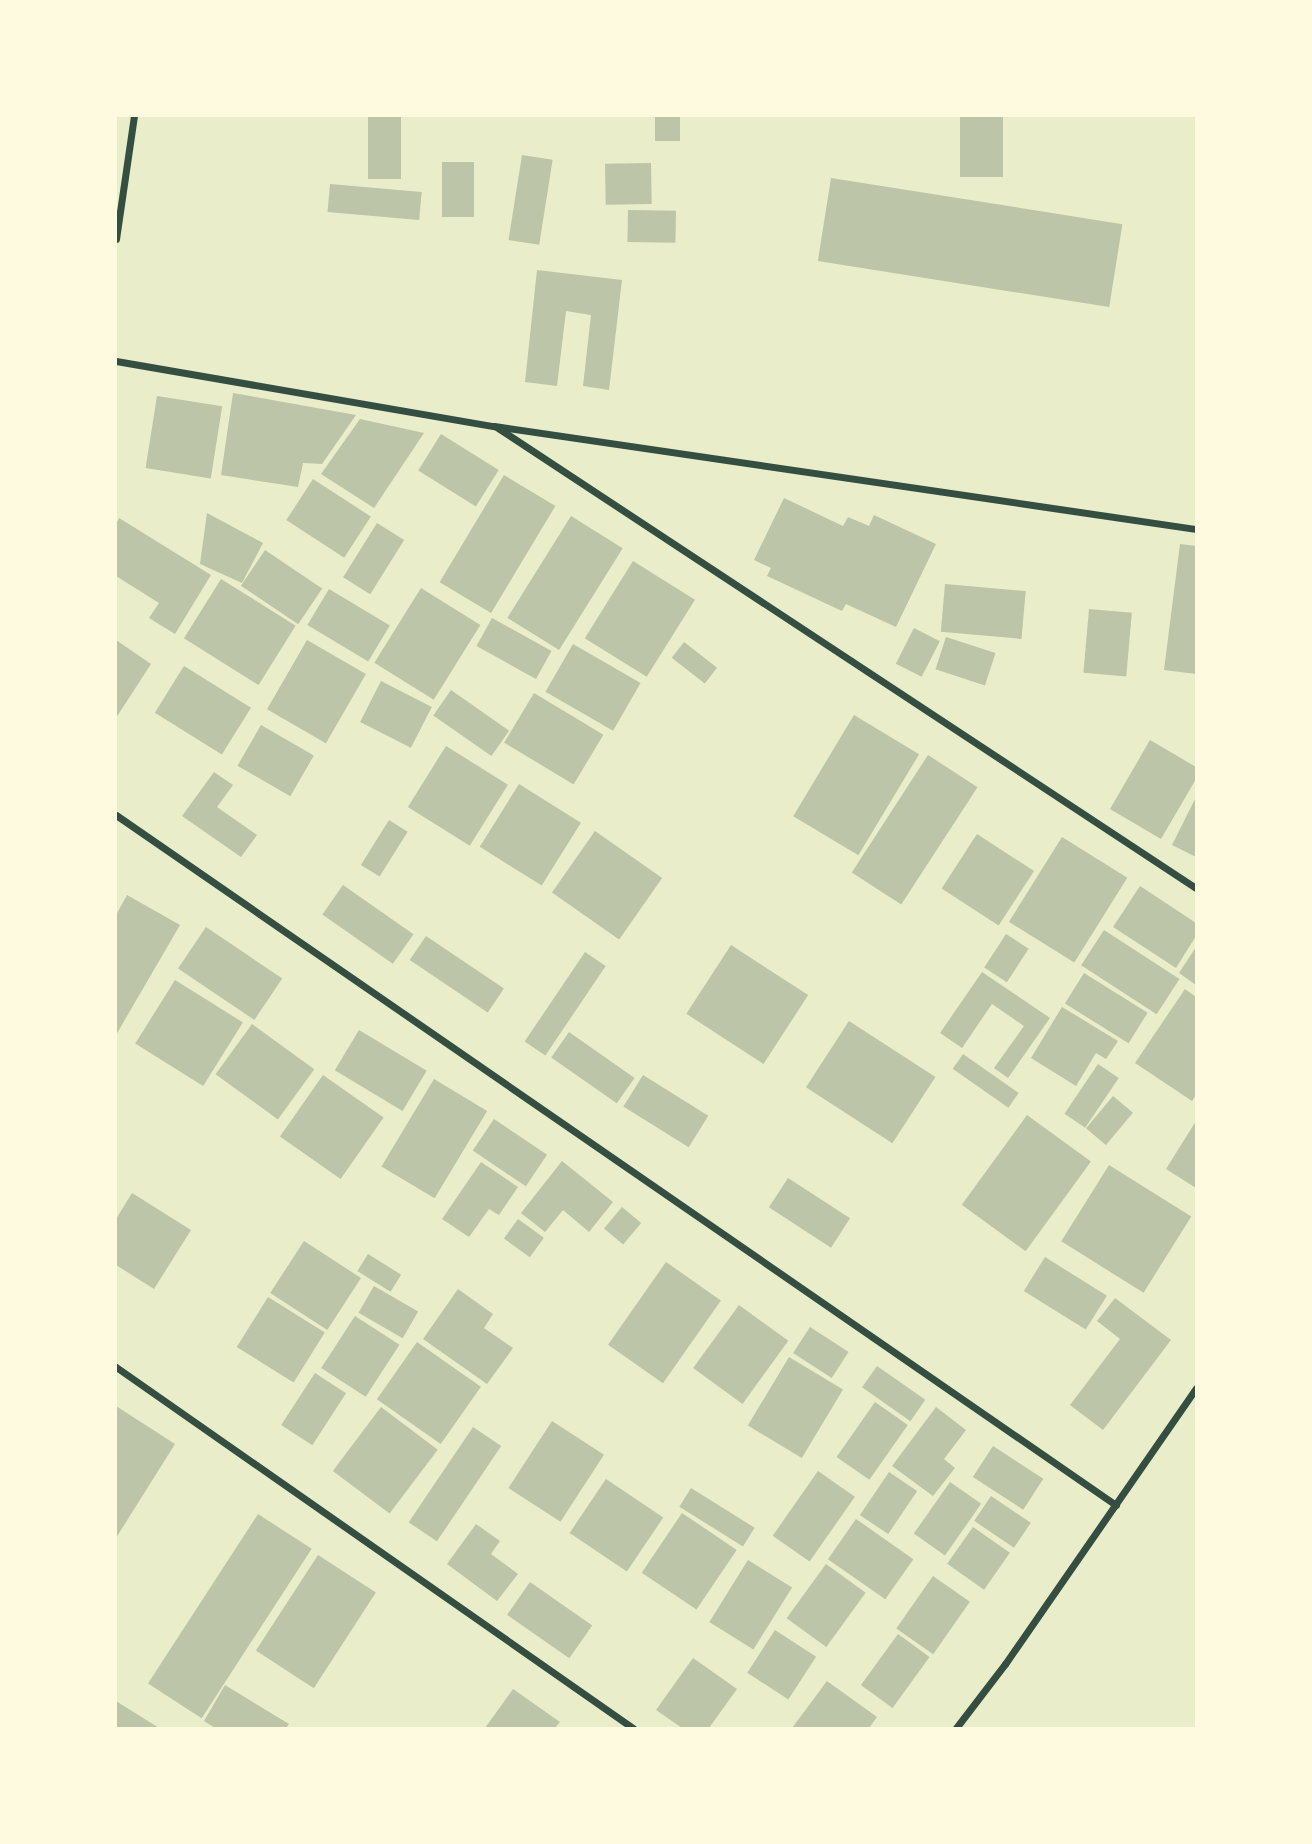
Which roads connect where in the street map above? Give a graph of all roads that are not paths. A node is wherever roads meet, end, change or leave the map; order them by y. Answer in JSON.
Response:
{"nodes":[{"id":1,"x":134,"y":116,"type":"edge"},
{"id":2,"x":116,"y":239,"type":"edge"},
{"id":3,"x":116,"y":360,"type":"edge"},
{"id":4,"x":494,"y":425,"type":"junction"},
{"id":5,"x":1196,"y":529,"type":"edge"},
{"id":6,"x":116,"y":816,"type":"edge"},
{"id":7,"x":1196,"y":888,"type":"edge"},
{"id":8,"x":116,"y":1367,"type":"edge"},
{"id":9,"x":1196,"y":1388,"type":"edge"},
{"id":10,"x":1116,"y":1505,"type":"junction"},
{"id":11,"x":633,"y":1728,"type":"edge"},
{"id":12,"x":956,"y":1728,"type":"edge"}],
"edges":[{"from":1,"to":2,"type":"street"},
{"from":3,"to":4,"type":"street"},
{"from":4,"to":5,"type":"street"},
{"from":4,"to":7,"type":"street"},
{"from":6,"to":10,"type":"street"},
{"from":8,"to":11,"type":"street"},
{"from":9,"to":10,"type":"street"},
{"from":10,"to":12,"type":"street"}]}
